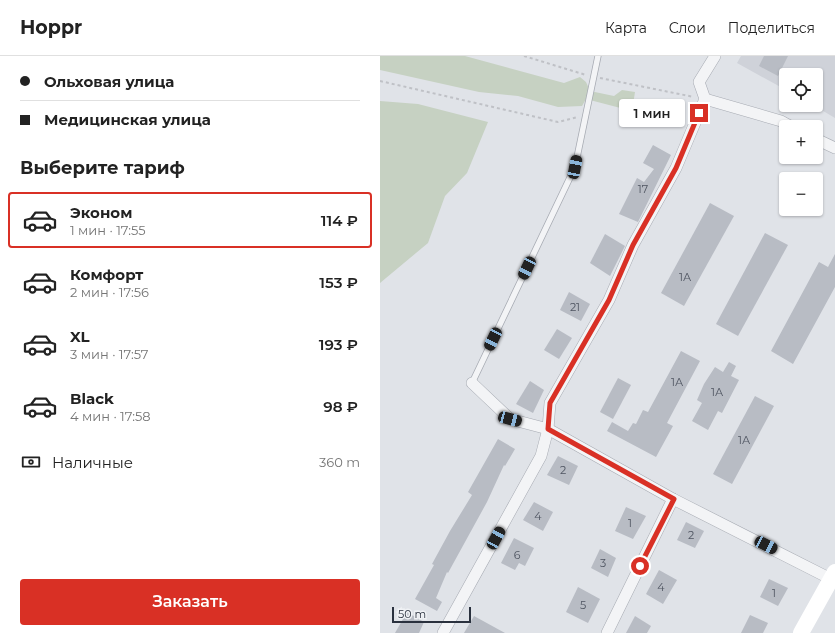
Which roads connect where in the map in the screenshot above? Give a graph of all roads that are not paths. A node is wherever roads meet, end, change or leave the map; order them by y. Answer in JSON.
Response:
{"nodes":[{"id":1,"x":598,"y":56,"type":"edge"},
{"id":2,"x":715,"y":56,"type":"edge"},
{"id":3,"x":705,"y":99,"type":"junction"},
{"id":4,"x":779,"y":120,"type":"edge"},
{"id":5,"x":823,"y":142,"type":"edge"},
{"id":6,"x":835,"y":148,"type":"edge"},
{"id":7,"x":472,"y":383,"type":"joint"},
{"id":8,"x":548,"y":429,"type":"junction"},
{"id":9,"x":674,"y":499,"type":"junction"},
{"id":10,"x":833,"y":575,"type":"edge"},
{"id":11,"x":443,"y":633,"type":"edge"},
{"id":12,"x":607,"y":633,"type":"edge"},
{"id":13,"x":801,"y":633,"type":"edge"}],
"edges":[{"from":1,"to":7,"type":"lane"},
{"from":2,"to":3,"type":"street"},
{"from":3,"to":4,"type":"street"},
{"from":3,"to":8,"type":"street"},
{"from":5,"to":6,"type":"street"},
{"from":7,"to":8,"type":"street"},
{"from":8,"to":9,"type":"street"},
{"from":8,"to":11,"type":"street"},
{"from":9,"to":10,"type":"street"},
{"from":9,"to":12,"type":"street"},
{"from":10,"to":13,"type":"street"}]}
